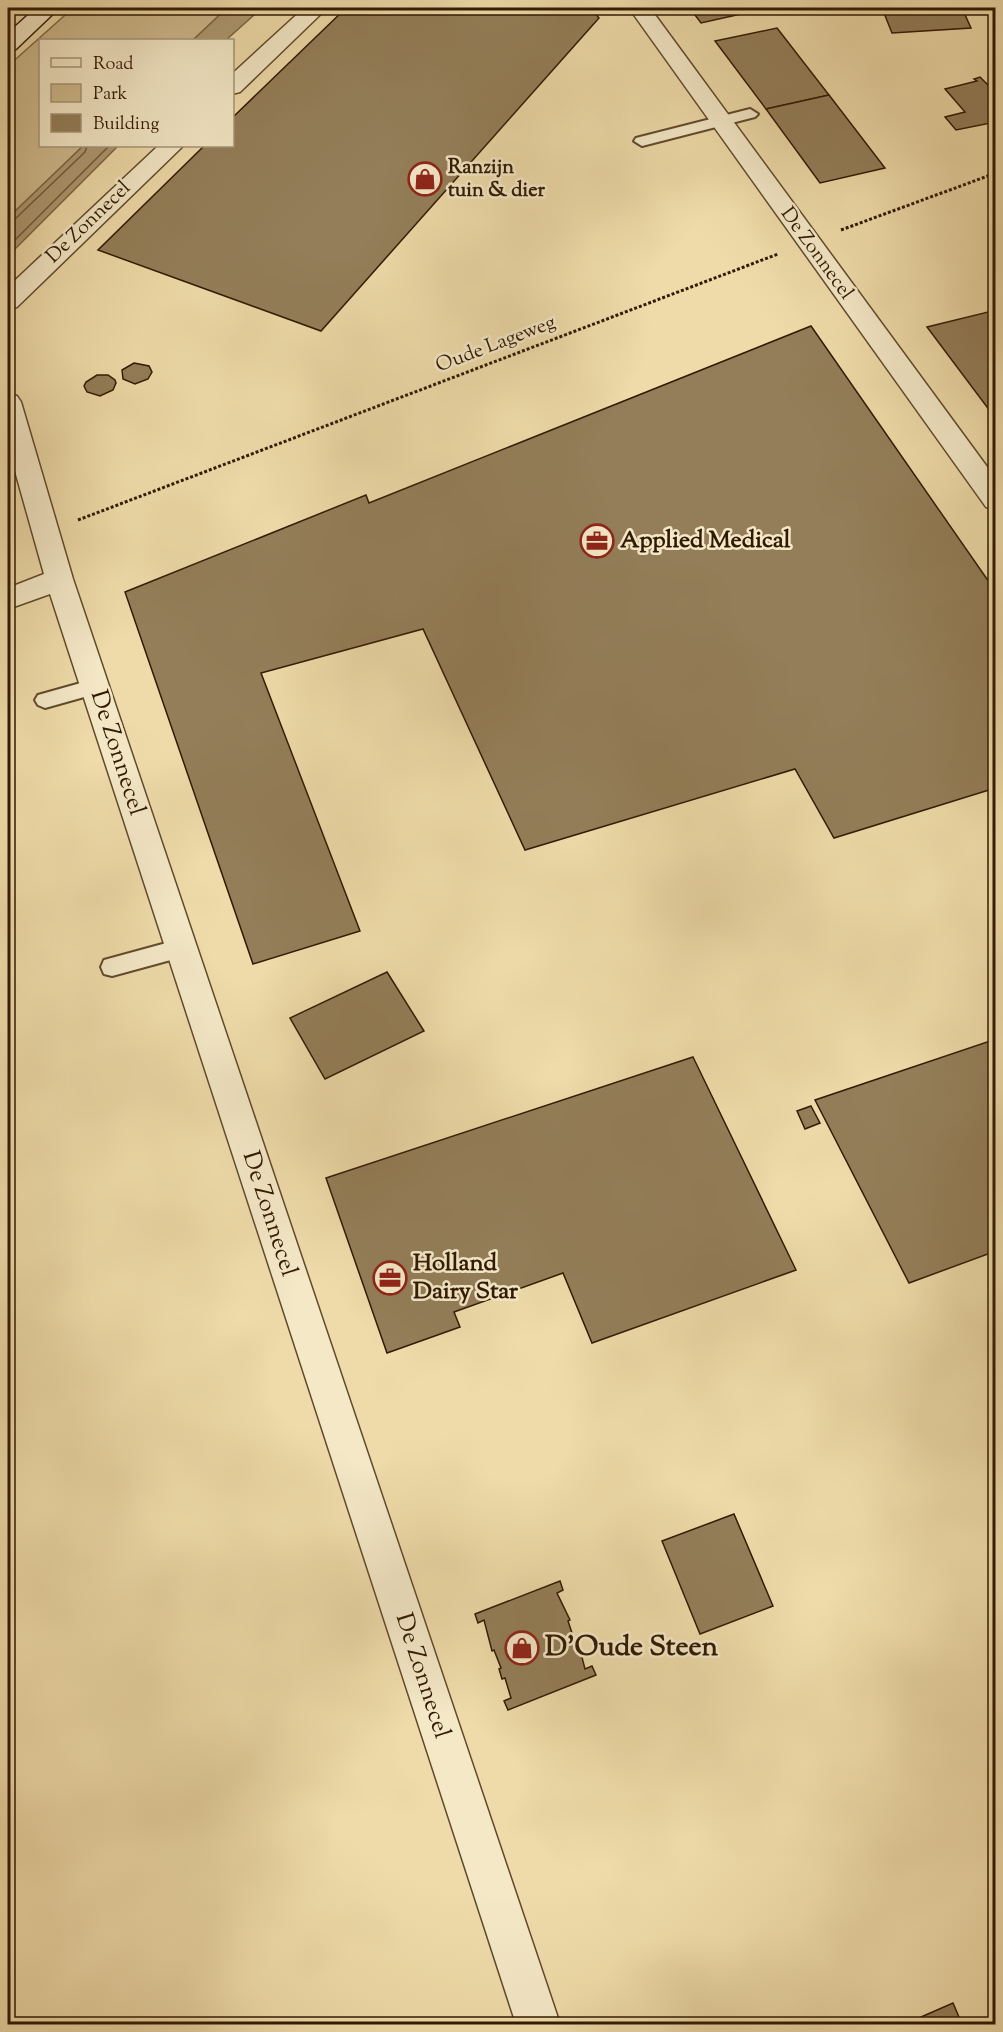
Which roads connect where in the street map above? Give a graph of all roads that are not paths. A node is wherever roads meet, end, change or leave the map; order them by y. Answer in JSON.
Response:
{"nodes":[{"id":1,"x":48,"y":8,"type":"edge"},
{"id":2,"x":316,"y":8,"type":"edge"},
{"id":3,"x":639,"y":8,"type":"edge"},
{"id":4,"x":8,"y":44,"type":"edge"},
{"id":5,"x":234,"y":85,"type":"edge"},
{"id":6,"x":750,"y":114,"type":"dead end"},
{"id":7,"x":721,"y":122,"type":"junction"},
{"id":8,"x":642,"y":141,"type":"dead end"},
{"id":9,"x":170,"y":147,"type":"edge"},
{"id":10,"x":8,"y":301,"type":"edge"},
{"id":11,"x":8,"y":402,"type":"edge"},
{"id":12,"x":996,"y":500,"type":"edge"},
{"id":13,"x":59,"y":579,"type":"junction"},
{"id":14,"x":8,"y":599,"type":"edge"},
{"id":15,"x":95,"y":687,"type":"junction"},
{"id":16,"x":45,"y":700,"type":"dead end"},
{"id":17,"x":181,"y":948,"type":"junction"},
{"id":18,"x":112,"y":967,"type":"dead end"},
{"id":19,"x":538,"y":2025,"type":"edge"}],
"edges":[{"from":1,"to":4,"type":"street"},
{"from":2,"to":5,"type":"street"},
{"from":3,"to":7,"type":"street","name":"De Zonnecel"},
{"from":6,"to":7,"type":"lane"},
{"from":7,"to":8,"type":"lane"},
{"from":7,"to":12,"type":"street","name":"De Zonnecel"},
{"from":9,"to":10,"type":"street","name":"De Zonnecel"},
{"from":11,"to":13,"type":"street","name":"De Zonnecel"},
{"from":13,"to":14,"type":"street"},
{"from":13,"to":15,"type":"street","name":"De Zonnecel"},
{"from":15,"to":16,"type":"lane"},
{"from":15,"to":17,"type":"street","name":"De Zonnecel"},
{"from":17,"to":18,"type":"lane"},
{"from":17,"to":19,"type":"street","name":"De Zonnecel"}]}
